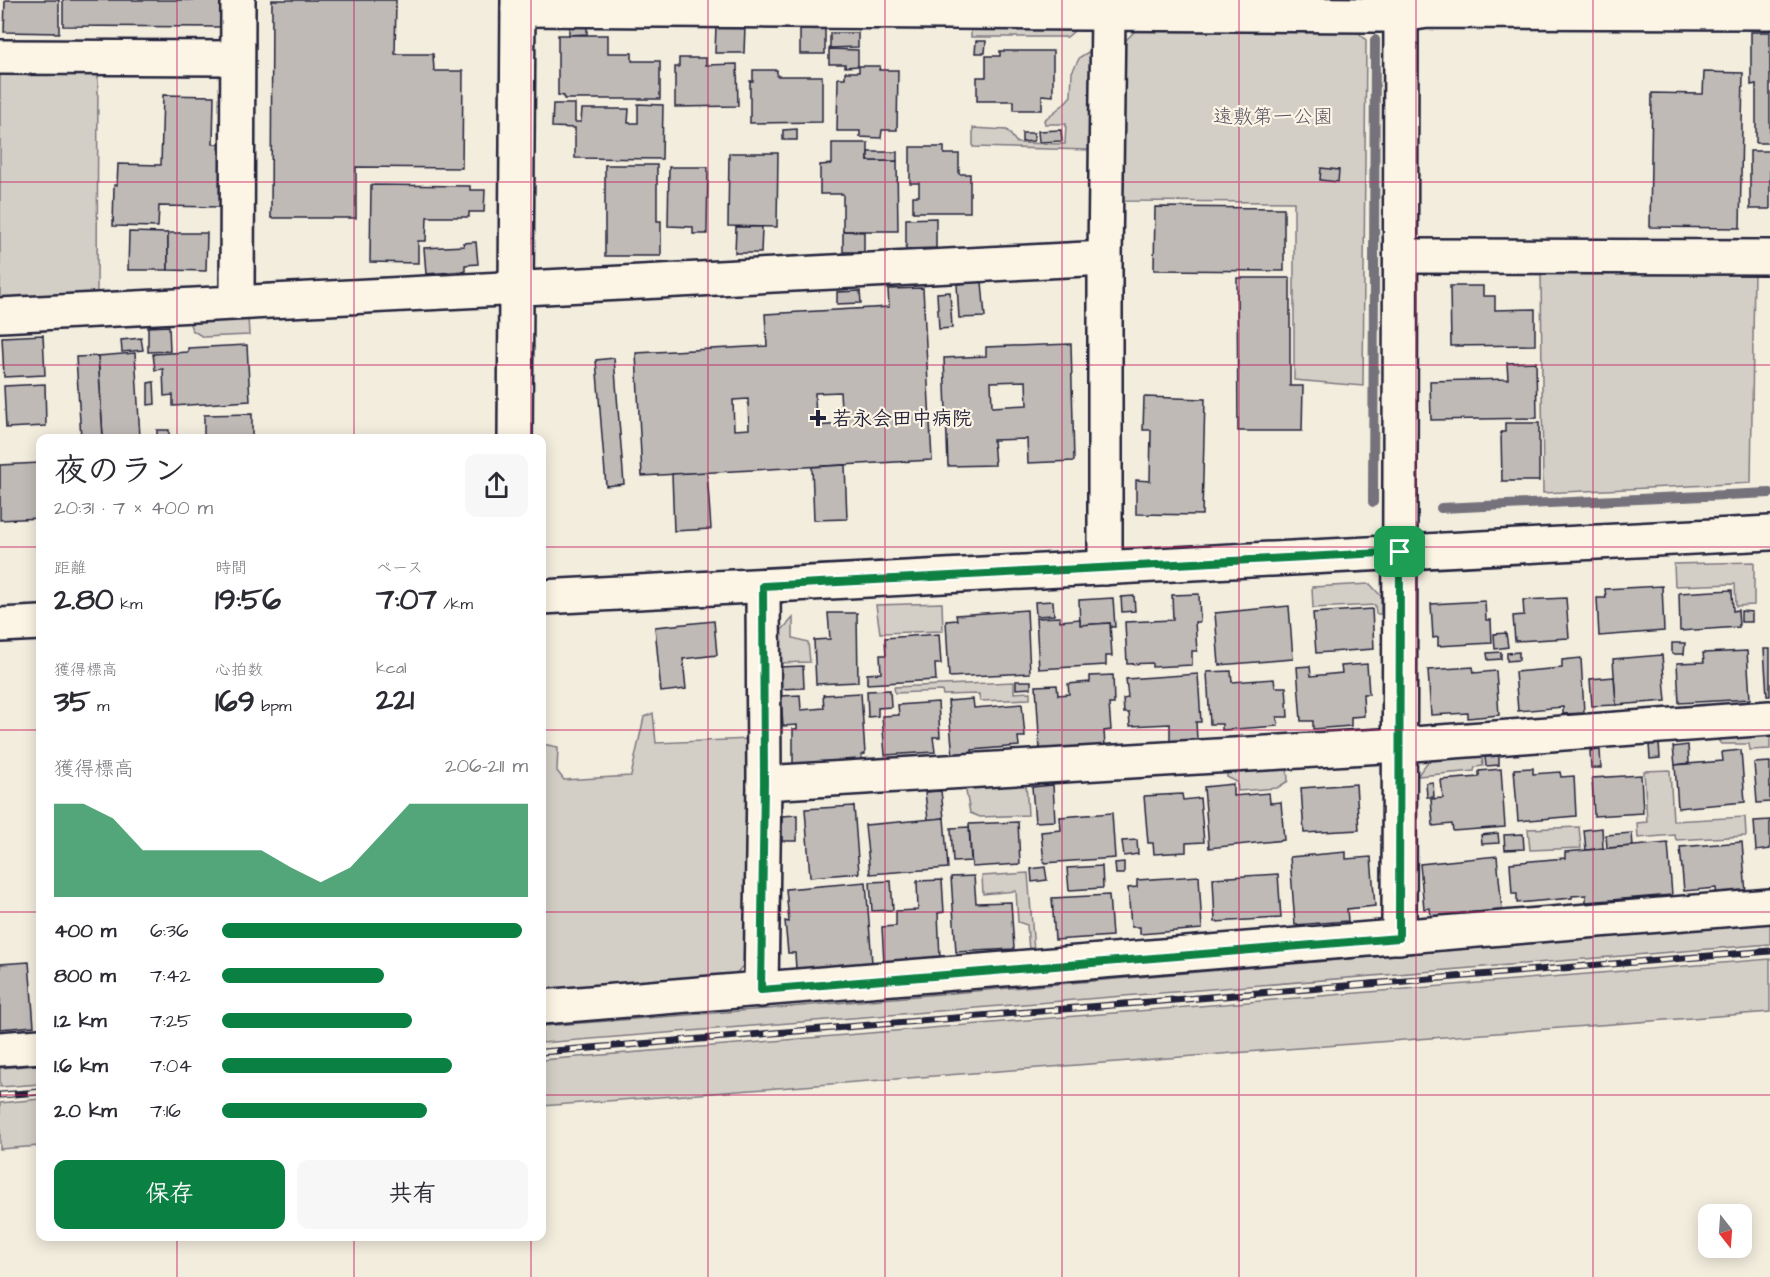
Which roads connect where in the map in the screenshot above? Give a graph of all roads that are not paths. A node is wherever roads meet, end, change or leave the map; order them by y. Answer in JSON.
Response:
{"nodes":[{"id":1,"x":238,"y":0,"type":"edge"},
{"id":2,"x":518,"y":4,"type":"edge"},
{"id":3,"x":1401,"y":8,"type":"edge"},
{"id":4,"x":1770,"y":12,"type":"edge"},
{"id":5,"x":1108,"y":13,"type":"junction"},
{"id":6,"x":0,"y":57,"type":"edge"},
{"id":7,"x":237,"y":58,"type":"junction"},
{"id":8,"x":1401,"y":256,"type":"junction"},
{"id":9,"x":1770,"y":257,"type":"edge"},
{"id":10,"x":1105,"y":258,"type":"junction"},
{"id":11,"x":515,"y":288,"type":"junction"},
{"id":12,"x":237,"y":302,"type":"junction"},
{"id":13,"x":0,"y":315,"type":"edge"},
{"id":14,"x":515,"y":434,"type":"edge"},
{"id":15,"x":1770,"y":533,"type":"edge"},
{"id":16,"x":1400,"y":552,"type":"junction"},
{"id":17,"x":1105,"y":568,"type":"junction"},
{"id":18,"x":763,"y":586,"type":"junction"},
{"id":19,"x":546,"y":597,"type":"edge"},
{"id":20,"x":36,"y":623,"type":"edge"},
{"id":21,"x":0,"y":625,"type":"edge"},
{"id":22,"x":1770,"y":718,"type":"edge"},
{"id":23,"x":1399,"y":745,"type":"junction"},
{"id":24,"x":764,"y":783,"type":"junction"},
{"id":25,"x":1770,"y":906,"type":"edge"},
{"id":26,"x":1399,"y":938,"type":"junction"},
{"id":27,"x":761,"y":990,"type":"junction"},
{"id":28,"x":546,"y":1007,"type":"edge"},
{"id":29,"x":36,"y":1046,"type":"edge"},
{"id":30,"x":0,"y":1049,"type":"edge"}],
"edges":[{"from":1,"to":7,"type":"street"},
{"from":2,"to":5,"type":"street"},
{"from":2,"to":11,"type":"street"},
{"from":3,"to":4,"type":"street"},
{"from":3,"to":5,"type":"street"},
{"from":3,"to":8,"type":"street"},
{"from":5,"to":10,"type":"street"},
{"from":6,"to":7,"type":"street"},
{"from":7,"to":12,"type":"street"},
{"from":8,"to":9,"type":"street"},
{"from":8,"to":16,"type":"street"},
{"from":10,"to":11,"type":"street"},
{"from":10,"to":17,"type":"street"},
{"from":11,"to":12,"type":"street"},
{"from":11,"to":14,"type":"street"},
{"from":12,"to":13,"type":"street"},
{"from":15,"to":16,"type":"street"},
{"from":16,"to":17,"type":"street"},
{"from":16,"to":23,"type":"street"},
{"from":17,"to":18,"type":"street"},
{"from":18,"to":19,"type":"street"},
{"from":18,"to":24,"type":"street"},
{"from":20,"to":21,"type":"street"},
{"from":22,"to":23,"type":"street"},
{"from":23,"to":24,"type":"street"},
{"from":23,"to":26,"type":"street"},
{"from":24,"to":27,"type":"street"},
{"from":25,"to":26,"type":"street"},
{"from":26,"to":27,"type":"street"},
{"from":27,"to":28,"type":"street"},
{"from":29,"to":30,"type":"street"}]}
